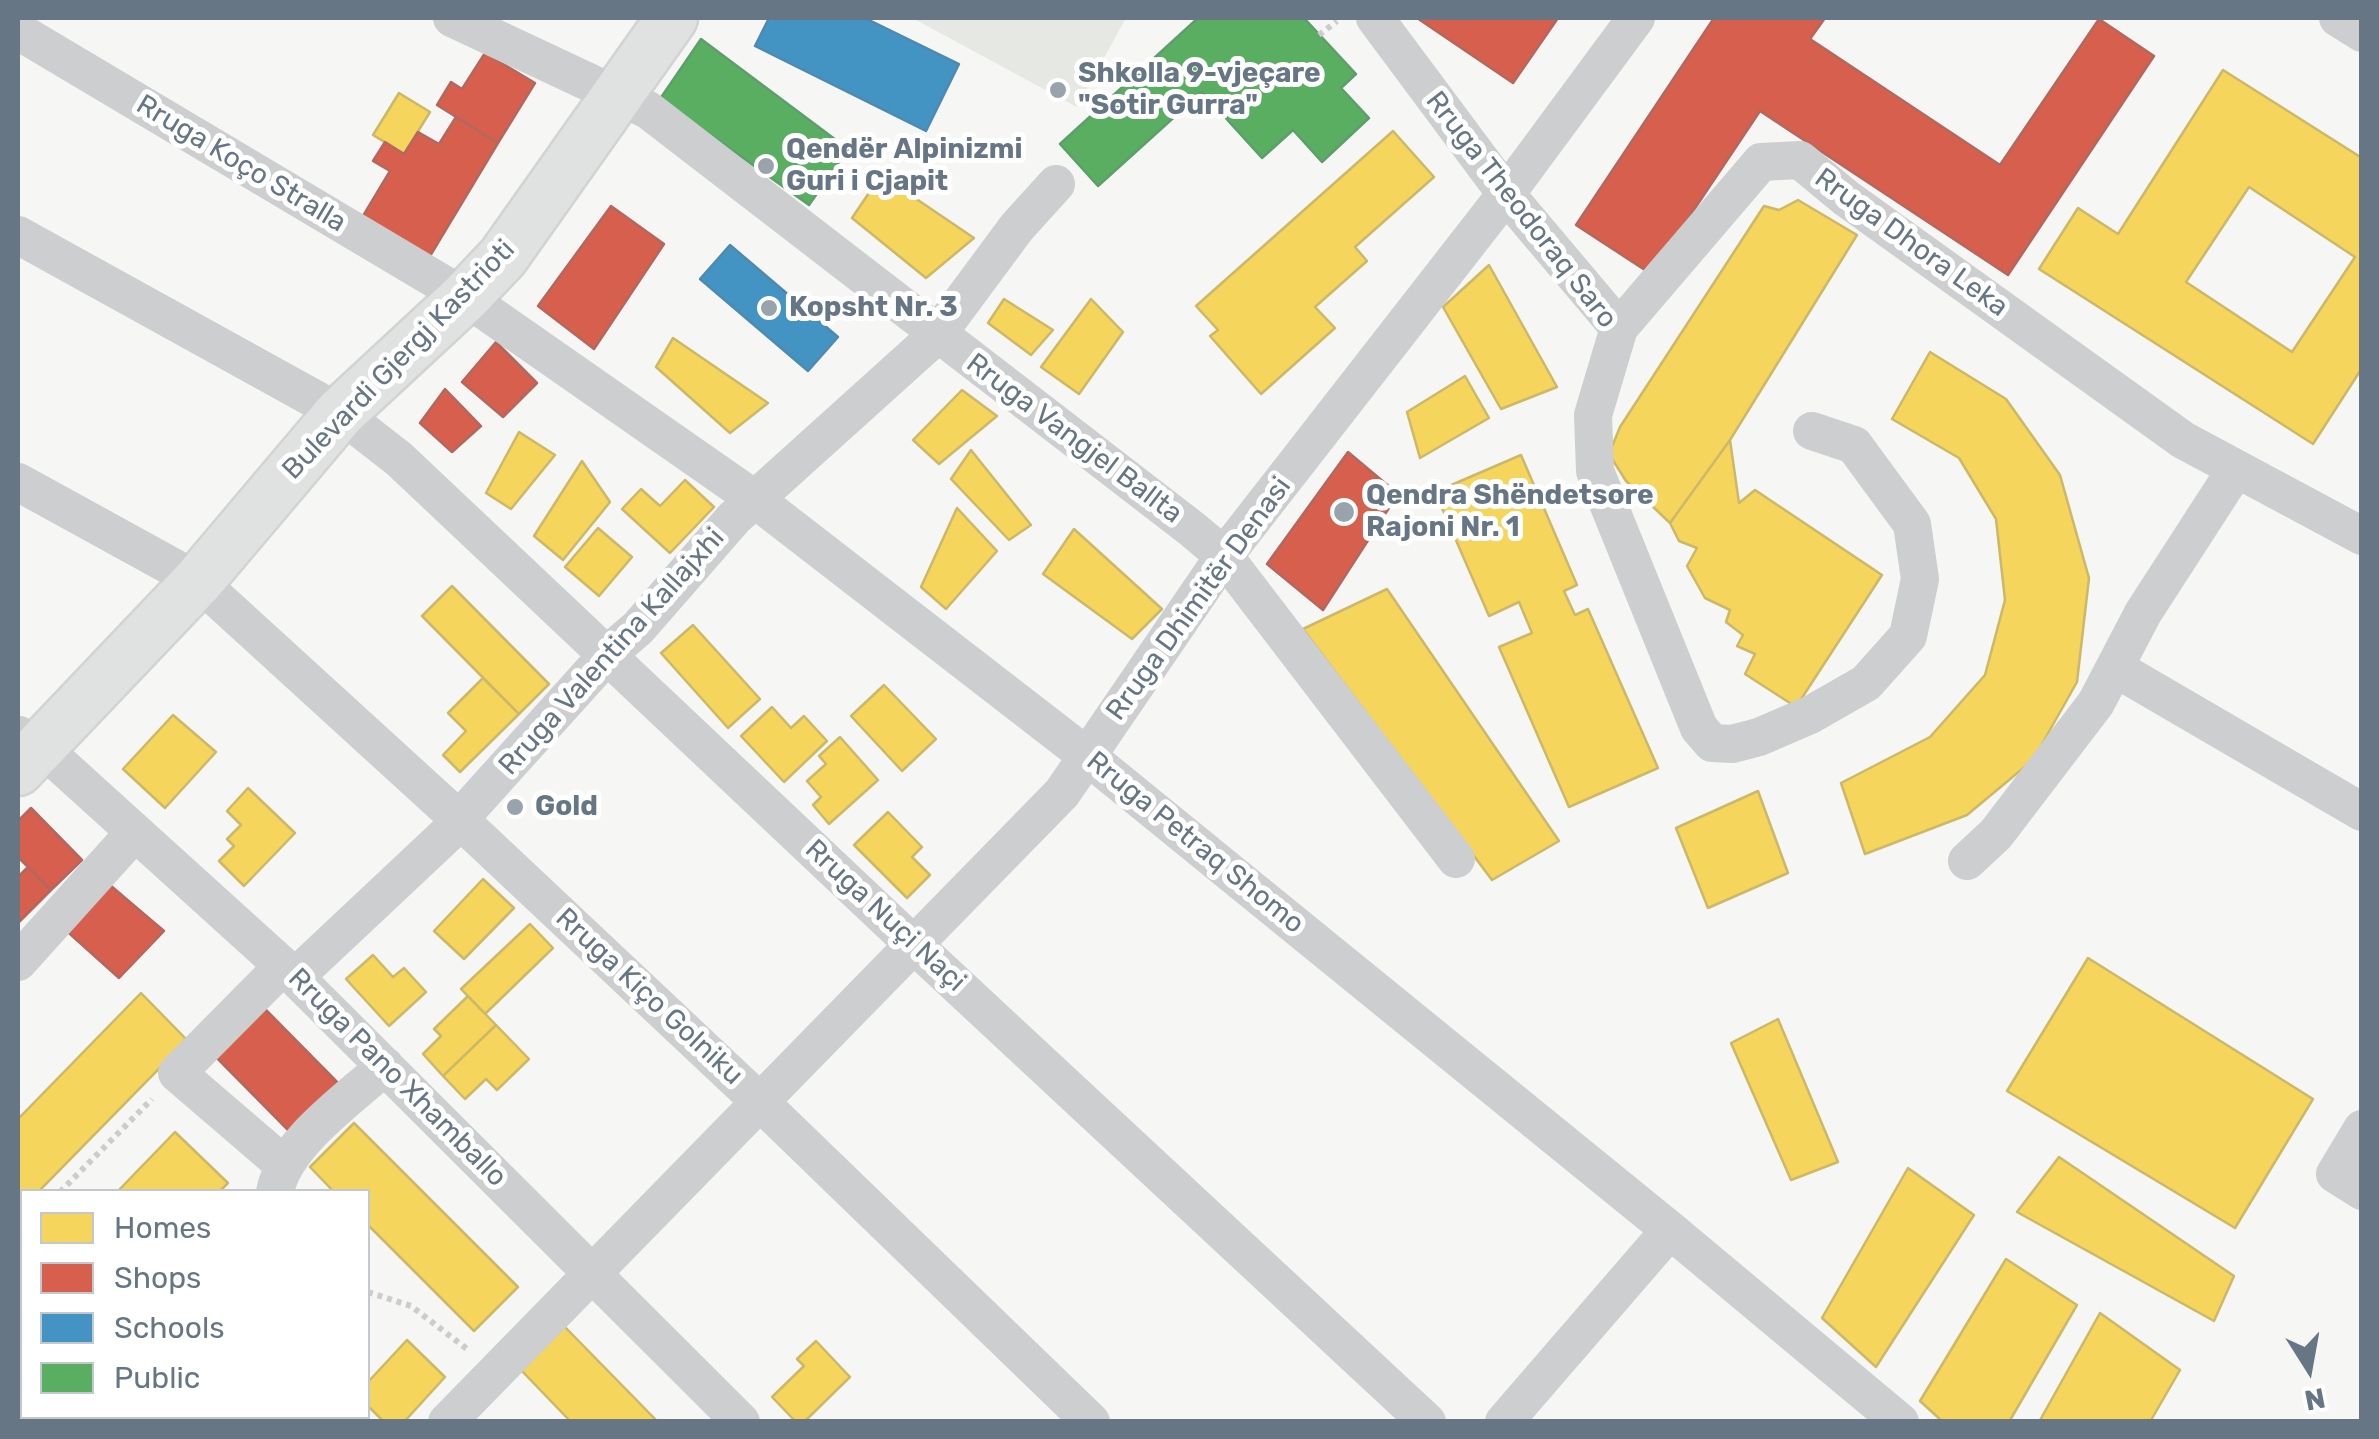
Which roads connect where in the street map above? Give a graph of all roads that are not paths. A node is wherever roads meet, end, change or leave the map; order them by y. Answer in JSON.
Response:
{"nodes":[{"id":1,"x":452,"y":18,"type":"edge"},
{"id":2,"x":672,"y":18,"type":"edge"},
{"id":3,"x":1374,"y":18,"type":"edge"},
{"id":4,"x":1636,"y":18,"type":"edge"},
{"id":5,"x":2338,"y":18,"type":"edge"},
{"id":6,"x":18,"y":31,"type":"edge"},
{"id":7,"x":2362,"y":32,"type":"edge"},
{"id":8,"x":618,"y":94,"type":"junction"},
{"id":9,"x":1056,"y":184,"type":"dead end"},
{"id":10,"x":1506,"y":194,"type":"junction"},
{"id":11,"x":18,"y":234,"type":"edge"},
{"id":12,"x":465,"y":297,"type":"junction"},
{"id":13,"x":1619,"y":328,"type":"junction"},
{"id":14,"x":937,"y":335,"type":"junction"},
{"id":15,"x":340,"y":413,"type":"junction"},
{"id":16,"x":1812,"y":430,"type":"dead end"},
{"id":17,"x":2236,"y":469,"type":"junction"},
{"id":18,"x":18,"y":482,"type":"edge"},
{"id":19,"x":756,"y":500,"type":"junction"},
{"id":20,"x":2362,"y":536,"type":"edge"},
{"id":21,"x":1224,"y":556,"type":"junction"},
{"id":22,"x":198,"y":582,"type":"junction"},
{"id":23,"x":609,"y":653,"type":"junction"},
{"id":24,"x":2114,"y":668,"type":"junction"},
{"id":25,"x":25,"y":750,"type":"edge"},
{"id":26,"x":1088,"y":756,"type":"junction"},
{"id":27,"x":2362,"y":812,"type":"edge"},
{"id":28,"x":462,"y":821,"type":"junction"},
{"id":29,"x":135,"y":832,"type":"junction"},
{"id":30,"x":1456,"y":859,"type":"dead end"},
{"id":31,"x":1967,"y":861,"type":"dead end"},
{"id":32,"x":913,"y":944,"type":"junction"},
{"id":33,"x":18,"y":962,"type":"edge"},
{"id":34,"x":289,"y":971,"type":"junction"},
{"id":35,"x":385,"y":1066,"type":"junction"},
{"id":36,"x":761,"y":1103,"type":"junction"},
{"id":37,"x":2362,"y":1129,"type":"edge"},
{"id":38,"x":279,"y":1178,"type":"edge"},
{"id":39,"x":2348,"y":1182,"type":"edge"},
{"id":40,"x":1670,"y":1230,"type":"junction"},
{"id":41,"x":592,"y":1272,"type":"junction"},
{"id":42,"x":447,"y":1422,"type":"edge"},
{"id":43,"x":741,"y":1422,"type":"edge"},
{"id":44,"x":1091,"y":1422,"type":"edge"},
{"id":45,"x":1427,"y":1422,"type":"edge"},
{"id":46,"x":1504,"y":1422,"type":"edge"},
{"id":47,"x":1900,"y":1422,"type":"edge"}],
"edges":[{"from":1,"to":8,"type":"street","name":"Rruga Vangjel Ballta"},
{"from":2,"to":8,"type":"main road","name":"Bulevardi Gjergj Kastrioti"},
{"from":3,"to":10,"type":"street","name":"Rruga Theodoraq Saro"},
{"from":4,"to":10,"type":"street","name":"Rruga Dhimitër Denasi"},
{"from":5,"to":7,"type":"street"},
{"from":6,"to":12,"type":"street","name":"Rruga Koço Stralla"},
{"from":8,"to":12,"type":"main road","name":"Bulevardi Gjergj Kastrioti"},
{"from":8,"to":14,"type":"street","name":"Rruga Vangjel Ballta"},
{"from":9,"to":14,"type":"street","name":"Rruga Valentina Kallajxhi"},
{"from":10,"to":13,"type":"street","name":"Rruga Theodoraq Saro"},
{"from":10,"to":21,"type":"street","name":"Rruga Dhimitër Denasi"},
{"from":11,"to":15,"type":"street","name":"Rruga Nuçi Naçi"},
{"from":12,"to":15,"type":"main road","name":"Bulevardi Gjergj Kastrioti"},
{"from":12,"to":19,"type":"street","name":"Rruga Petraq Shomo"},
{"from":13,"to":16,"type":"street","name":"Rruga Theodoraq Saro"},
{"from":13,"to":17,"type":"street","name":"Rruga Dhora Leka"},
{"from":14,"to":19,"type":"street","name":"Rruga Valentina Kallajxhi"},
{"from":14,"to":21,"type":"street","name":"Rruga Vangjel Ballta"},
{"from":15,"to":22,"type":"main road","name":"Bulevardi Gjergj Kastrioti"},
{"from":15,"to":23,"type":"street","name":"Rruga Nuçi Naçi"},
{"from":17,"to":20,"type":"street","name":"Rruga Dhora Leka"},
{"from":17,"to":24,"type":"street"},
{"from":18,"to":22,"type":"street","name":"Rruga Kiço Golniku"},
{"from":19,"to":23,"type":"street","name":"Rruga Valentina Kallajxhi"},
{"from":19,"to":26,"type":"street","name":"Rruga Petraq Shomo"},
{"from":21,"to":26,"type":"street","name":"Rruga Dhimitër Denasi"},
{"from":21,"to":30,"type":"street","name":"Rruga Vangjel Ballta"},
{"from":22,"to":25,"type":"main road","name":"Bulevardi Gjergj Kastrioti"},
{"from":22,"to":28,"type":"street","name":"Rruga Kiço Golniku"},
{"from":23,"to":28,"type":"street","name":"Rruga Valentina Kallajxhi"},
{"from":23,"to":32,"type":"street","name":"Rruga Nuçi Naçi"},
{"from":24,"to":27,"type":"street"},
{"from":24,"to":31,"type":"street"},
{"from":25,"to":29,"type":"street","name":"Rruga Pano Xhamballo"},
{"from":26,"to":32,"type":"street","name":"Rruga Dhimitër Denasi"},
{"from":26,"to":40,"type":"street","name":"Rruga Petraq Shomo"},
{"from":28,"to":34,"type":"street","name":"Rruga Valentina Kallajxhi"},
{"from":28,"to":36,"type":"street","name":"Rruga Kiço Golniku"},
{"from":29,"to":33,"type":"street"},
{"from":29,"to":34,"type":"street","name":"Rruga Pano Xhamballo"},
{"from":32,"to":36,"type":"street","name":"Rruga Dhimitër Denasi"},
{"from":32,"to":45,"type":"street","name":"Rruga Nuçi Naçi"},
{"from":34,"to":35,"type":"street","name":"Rruga Pano Xhamballo"},
{"from":34,"to":38,"type":"street","name":"Rruga Valentina Kallajxhi"},
{"from":35,"to":38,"type":"street"},
{"from":35,"to":41,"type":"street","name":"Rruga Pano Xhamballo"},
{"from":36,"to":41,"type":"street","name":"Rruga Dhimitër Denasi"},
{"from":36,"to":44,"type":"street","name":"Rruga Kiço Golniku"},
{"from":37,"to":39,"type":"street"},
{"from":40,"to":46,"type":"street"},
{"from":40,"to":47,"type":"street","name":"Rruga Petraq Shomo"},
{"from":41,"to":42,"type":"street","name":"Rruga Dhimitër Denasi"},
{"from":41,"to":43,"type":"street","name":"Rruga Pano Xhamballo"}]}
